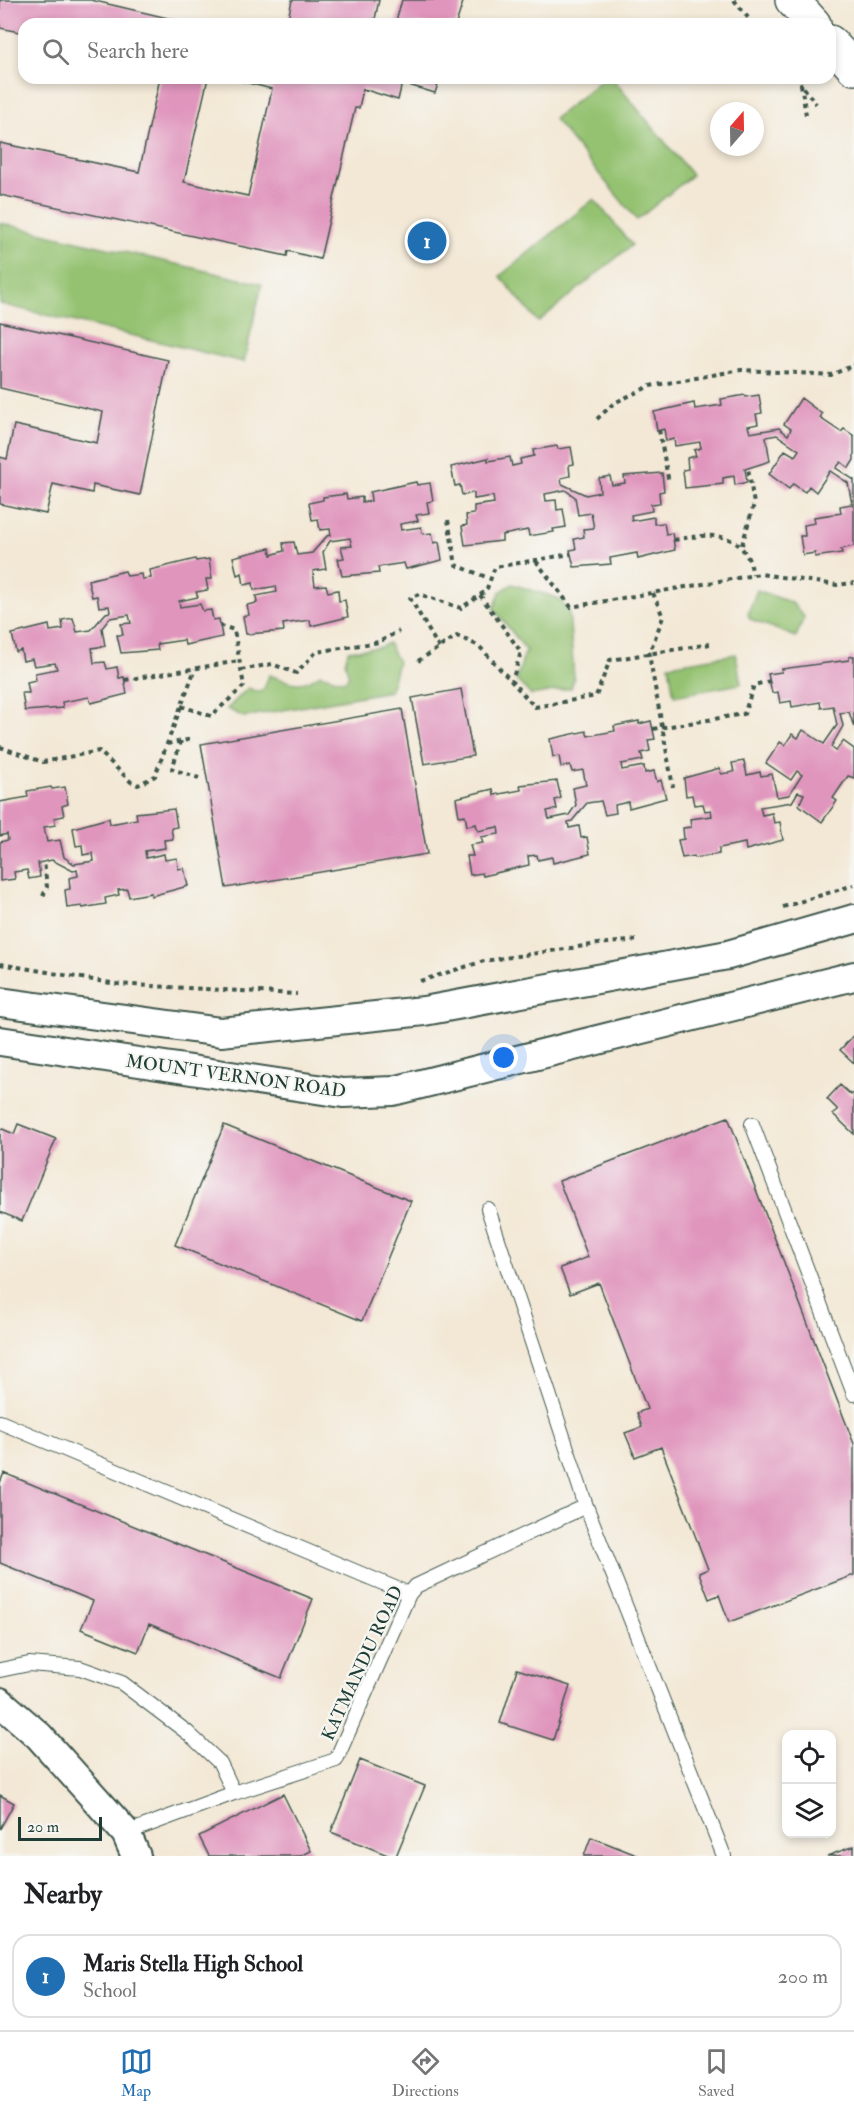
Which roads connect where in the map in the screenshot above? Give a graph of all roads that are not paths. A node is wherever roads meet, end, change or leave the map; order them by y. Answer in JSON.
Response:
{"nodes":[{"id":1,"x":792,"y":0,"type":"edge"},
{"id":2,"x":808,"y":18,"type":"edge"},
{"id":3,"x":836,"y":48,"type":"edge"},
{"id":4,"x":854,"y":68,"type":"edge"},
{"id":5,"x":854,"y":919,"type":"edge"},
{"id":6,"x":854,"y":976,"type":"edge"},
{"id":7,"x":0,"y":1002,"type":"edge"},
{"id":8,"x":221,"y":1032,"type":"junction"},
{"id":9,"x":0,"y":1041,"type":"edge"},
{"id":10,"x":220,"y":1074,"type":"junction"},
{"id":11,"x":752,"y":1124,"type":"dead end"},
{"id":12,"x":488,"y":1209,"type":"dead end"},
{"id":13,"x":854,"y":1394,"type":"edge"},
{"id":14,"x":0,"y":1422,"type":"edge"},
{"id":15,"x":585,"y":1506,"type":"junction"},
{"id":16,"x":409,"y":1594,"type":"junction"},
{"id":17,"x":0,"y":1670,"type":"edge"},
{"id":18,"x":0,"y":1702,"type":"edge"},
{"id":19,"x":234,"y":1793,"type":"junction"},
{"id":20,"x":131,"y":1845,"type":"edge"},
{"id":21,"x":724,"y":1856,"type":"edge"}],
"edges":[{"from":1,"to":2,"type":"highway"},
{"from":3,"to":4,"type":"highway"},
{"from":5,"to":8,"type":"street"},
{"from":6,"to":10,"type":"street","name":"MOUNT VERNON ROAD"},
{"from":7,"to":8,"type":"street"},
{"from":8,"to":10,"type":"street"},
{"from":9,"to":10,"type":"street","name":"MOUNT VERNON ROAD"},
{"from":11,"to":13,"type":"lane"},
{"from":12,"to":15,"type":"lane"},
{"from":14,"to":16,"type":"lane"},
{"from":15,"to":16,"type":"lane","name":"KATMANDU ROAD"},
{"from":15,"to":21,"type":"lane"},
{"from":16,"to":19,"type":"lane","name":"KATMANDU ROAD"},
{"from":17,"to":19,"type":"lane"},
{"from":18,"to":20,"type":"street"},
{"from":19,"to":20,"type":"lane","name":"KATMANDU ROAD"}]}
